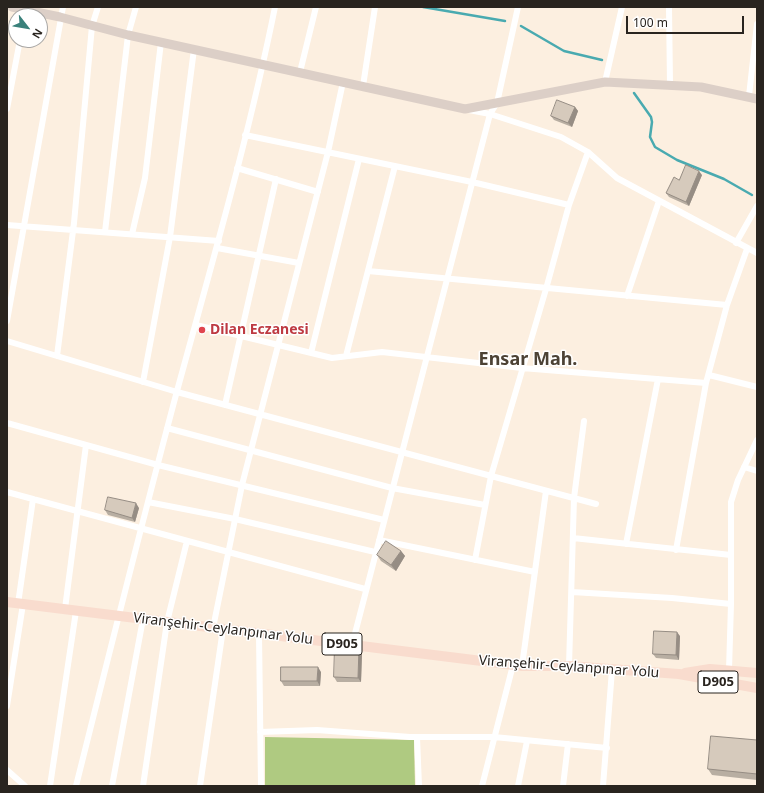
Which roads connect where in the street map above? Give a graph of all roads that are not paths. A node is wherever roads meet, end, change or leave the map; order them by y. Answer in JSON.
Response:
{"nodes":[{"id":1,"x":63,"y":7,"type":"edge"},
{"id":2,"x":98,"y":7,"type":"edge"},
{"id":3,"x":136,"y":7,"type":"edge"},
{"id":4,"x":275,"y":7,"type":"edge"},
{"id":5,"x":316,"y":7,"type":"edge"},
{"id":6,"x":375,"y":7,"type":"edge"},
{"id":7,"x":518,"y":7,"type":"edge"},
{"id":8,"x":622,"y":7,"type":"edge"},
{"id":9,"x":669,"y":7,"type":"edge"},
{"id":10,"x":48,"y":15,"type":"edge"},
{"id":11,"x":60,"y":17,"type":"junction"},
{"id":12,"x":92,"y":26,"type":"junction"},
{"id":13,"x":757,"y":26,"type":"edge"},
{"id":14,"x":128,"y":35,"type":"junction"},
{"id":15,"x":162,"y":42,"type":"junction"},
{"id":16,"x":18,"y":48,"type":"edge"},
{"id":17,"x":194,"y":49,"type":"junction"},
{"id":18,"x":263,"y":64,"type":"junction"},
{"id":19,"x":300,"y":72,"type":"junction"},
{"id":20,"x":343,"y":82,"type":"junction"},
{"id":21,"x":605,"y":82,"type":"junction"},
{"id":22,"x":670,"y":85,"type":"junction"},
{"id":23,"x":363,"y":86,"type":"junction"},
{"id":24,"x":753,"y":98,"type":"edge"},
{"id":25,"x":497,"y":103,"type":"junction"},
{"id":26,"x":7,"y":109,"type":"edge"},
{"id":27,"x":465,"y":109,"type":"junction"},
{"id":28,"x":490,"y":114,"type":"junction"},
{"id":29,"x":245,"y":135,"type":"junction"},
{"id":30,"x":328,"y":152,"type":"junction"},
{"id":31,"x":588,"y":152,"type":"junction"},
{"id":32,"x":359,"y":159,"type":"junction"},
{"id":33,"x":395,"y":166,"type":"junction"},
{"id":34,"x":237,"y":168,"type":"junction"},
{"id":35,"x":276,"y":179,"type":"junction"},
{"id":36,"x":472,"y":182,"type":"junction"},
{"id":37,"x":318,"y":192,"type":"junction"},
{"id":38,"x":659,"y":201,"type":"junction"},
{"id":39,"x":569,"y":205,"type":"junction"},
{"id":40,"x":757,"y":206,"type":"edge"},
{"id":41,"x":7,"y":225,"type":"edge"},
{"id":42,"x":25,"y":226,"type":"junction"},
{"id":43,"x":73,"y":230,"type":"junction"},
{"id":44,"x":105,"y":232,"type":"junction"},
{"id":45,"x":132,"y":234,"type":"junction"},
{"id":46,"x":170,"y":237,"type":"junction"},
{"id":47,"x":219,"y":241,"type":"junction"},
{"id":48,"x":736,"y":243,"type":"junction"},
{"id":49,"x":217,"y":248,"type":"junction"},
{"id":50,"x":747,"y":249,"type":"junction"},
{"id":51,"x":757,"y":253,"type":"edge"},
{"id":52,"x":259,"y":256,"type":"junction"},
{"id":53,"x":299,"y":263,"type":"junction"},
{"id":54,"x":368,"y":271,"type":"junction"},
{"id":55,"x":447,"y":280,"type":"junction"},
{"id":56,"x":546,"y":289,"type":"junction"},
{"id":57,"x":627,"y":296,"type":"junction"},
{"id":58,"x":728,"y":305,"type":"junction"},
{"id":59,"x":7,"y":321,"type":"edge"},
{"id":60,"x":196,"y":325,"type":"junction"},
{"id":61,"x":241,"y":336,"type":"junction"},
{"id":62,"x":7,"y":340,"type":"edge"},
{"id":63,"x":279,"y":346,"type":"junction"},
{"id":64,"x":310,"y":353,"type":"junction"},
{"id":65,"x":57,"y":356,"type":"junction"},
{"id":66,"x":346,"y":356,"type":"junction"},
{"id":67,"x":426,"y":357,"type":"junction"},
{"id":68,"x":522,"y":368,"type":"junction"},
{"id":69,"x":709,"y":375,"type":"junction"},
{"id":70,"x":658,"y":379,"type":"junction"},
{"id":71,"x":143,"y":382,"type":"junction"},
{"id":72,"x":706,"y":383,"type":"junction"},
{"id":73,"x":757,"y":387,"type":"edge"},
{"id":74,"x":177,"y":392,"type":"junction"},
{"id":75,"x":225,"y":405,"type":"junction"},
{"id":76,"x":261,"y":415,"type":"junction"},
{"id":77,"x":584,"y":421,"type":"dead end"},
{"id":78,"x":7,"y":423,"type":"edge"},
{"id":79,"x":168,"y":428,"type":"junction"},
{"id":80,"x":757,"y":440,"type":"edge"},
{"id":81,"x":86,"y":445,"type":"junction"},
{"id":82,"x":250,"y":450,"type":"junction"},
{"id":83,"x":401,"y":452,"type":"junction"},
{"id":84,"x":158,"y":465,"type":"junction"},
{"id":85,"x":744,"y":467,"type":"junction"},
{"id":86,"x":757,"y":471,"type":"edge"},
{"id":87,"x":491,"y":476,"type":"junction"},
{"id":88,"x":242,"y":484,"type":"junction"},
{"id":89,"x":392,"y":488,"type":"junction"},
{"id":90,"x":546,"y":491,"type":"junction"},
{"id":91,"x":7,"y":492,"type":"edge"},
{"id":92,"x":574,"y":498,"type":"junction"},
{"id":93,"x":33,"y":499,"type":"junction"},
{"id":94,"x":148,"y":502,"type":"junction"},
{"id":95,"x":596,"y":504,"type":"dead end"},
{"id":96,"x":485,"y":505,"type":"junction"},
{"id":97,"x":77,"y":512,"type":"junction"},
{"id":98,"x":235,"y":519,"type":"junction"},
{"id":99,"x":384,"y":520,"type":"junction"},
{"id":100,"x":141,"y":528,"type":"junction"},
{"id":101,"x":574,"y":538,"type":"junction"},
{"id":102,"x":379,"y":540,"type":"junction"},
{"id":103,"x":187,"y":541,"type":"junction"},
{"id":104,"x":626,"y":544,"type":"junction"},
{"id":105,"x":676,"y":550,"type":"junction"},
{"id":106,"x":228,"y":552,"type":"junction"},
{"id":107,"x":375,"y":552,"type":"junction"},
{"id":108,"x":731,"y":555,"type":"junction"},
{"id":109,"x":475,"y":560,"type":"junction"},
{"id":110,"x":535,"y":572,"type":"junction"},
{"id":111,"x":365,"y":589,"type":"junction"},
{"id":112,"x":572,"y":592,"type":"junction"},
{"id":113,"x":7,"y":602,"type":"edge"},
{"id":114,"x":21,"y":604,"type":"junction"},
{"id":115,"x":731,"y":604,"type":"junction"},
{"id":116,"x":65,"y":610,"type":"junction"},
{"id":117,"x":76,"y":611,"type":"junction"},
{"id":118,"x":118,"y":616,"type":"junction"},
{"id":119,"x":143,"y":619,"type":"junction"},
{"id":120,"x":167,"y":622,"type":"junction"},
{"id":121,"x":218,"y":628,"type":"junction"},
{"id":122,"x":260,"y":634,"type":"junction"},
{"id":123,"x":352,"y":645,"type":"junction"},
{"id":124,"x":517,"y":666,"type":"junction"},
{"id":125,"x":569,"y":666,"type":"junction"},
{"id":126,"x":10,"y":667,"type":"edge"},
{"id":127,"x":612,"y":670,"type":"junction"},
{"id":128,"x":729,"y":670,"type":"junction"},
{"id":129,"x":757,"y":673,"type":"edge"},
{"id":130,"x":679,"y":674,"type":"junction"},
{"id":131,"x":757,"y":688,"type":"edge"},
{"id":132,"x":7,"y":706,"type":"edge"},
{"id":133,"x":260,"y":732,"type":"junction"},
{"id":134,"x":417,"y":737,"type":"junction"},
{"id":135,"x":494,"y":738,"type":"junction"},
{"id":136,"x":527,"y":740,"type":"junction"},
{"id":137,"x":568,"y":744,"type":"junction"},
{"id":138,"x":607,"y":748,"type":"junction"},
{"id":139,"x":8,"y":774,"type":"edge"},
{"id":140,"x":25,"y":786,"type":"edge"},
{"id":141,"x":50,"y":786,"type":"edge"},
{"id":142,"x":76,"y":786,"type":"edge"},
{"id":143,"x":112,"y":786,"type":"edge"},
{"id":144,"x":143,"y":786,"type":"edge"},
{"id":145,"x":200,"y":786,"type":"edge"},
{"id":146,"x":261,"y":786,"type":"edge"},
{"id":147,"x":419,"y":786,"type":"edge"},
{"id":148,"x":482,"y":786,"type":"edge"},
{"id":149,"x":518,"y":786,"type":"edge"},
{"id":150,"x":563,"y":786,"type":"edge"},
{"id":151,"x":603,"y":786,"type":"edge"}],
"edges":[{"from":1,"to":11,"type":"street"},
{"from":2,"to":12,"type":"street"},
{"from":3,"to":14,"type":"street"},
{"from":4,"to":18,"type":"street"},
{"from":5,"to":19,"type":"street"},
{"from":6,"to":23,"type":"street"},
{"from":7,"to":25,"type":"street"},
{"from":8,"to":21,"type":"street"},
{"from":9,"to":22,"type":"street"},
{"from":10,"to":11,"type":"street"},
{"from":11,"to":12,"type":"street"},
{"from":11,"to":42,"type":"street"},
{"from":12,"to":14,"type":"street"},
{"from":12,"to":43,"type":"street"},
{"from":13,"to":24,"type":"street"},
{"from":14,"to":15,"type":"street"},
{"from":14,"to":44,"type":"street"},
{"from":15,"to":17,"type":"street"},
{"from":15,"to":45,"type":"street"},
{"from":16,"to":26,"type":"street"},
{"from":17,"to":18,"type":"street"},
{"from":17,"to":46,"type":"street"},
{"from":18,"to":19,"type":"street"},
{"from":18,"to":29,"type":"street"},
{"from":19,"to":20,"type":"street"},
{"from":20,"to":23,"type":"street"},
{"from":20,"to":30,"type":"street"},
{"from":21,"to":22,"type":"street"},
{"from":21,"to":25,"type":"street"},
{"from":22,"to":24,"type":"street"},
{"from":23,"to":27,"type":"street"},
{"from":25,"to":27,"type":"street"},
{"from":25,"to":28,"type":"street"},
{"from":27,"to":28,"type":"street"},
{"from":28,"to":31,"type":"street"},
{"from":28,"to":36,"type":"street"},
{"from":29,"to":30,"type":"street"},
{"from":29,"to":34,"type":"street"},
{"from":30,"to":32,"type":"street"},
{"from":30,"to":37,"type":"street"},
{"from":31,"to":38,"type":"street"},
{"from":31,"to":39,"type":"street"},
{"from":32,"to":33,"type":"street"},
{"from":32,"to":64,"type":"street"},
{"from":33,"to":36,"type":"street"},
{"from":33,"to":54,"type":"street"},
{"from":34,"to":35,"type":"street"},
{"from":34,"to":47,"type":"street"},
{"from":35,"to":37,"type":"street"},
{"from":35,"to":52,"type":"street"},
{"from":36,"to":39,"type":"street"},
{"from":36,"to":55,"type":"street"},
{"from":37,"to":53,"type":"street"},
{"from":38,"to":48,"type":"street"},
{"from":38,"to":57,"type":"street"},
{"from":39,"to":56,"type":"street"},
{"from":40,"to":48,"type":"street"},
{"from":41,"to":42,"type":"street"},
{"from":42,"to":43,"type":"street"},
{"from":42,"to":59,"type":"street"},
{"from":43,"to":44,"type":"street"},
{"from":43,"to":65,"type":"street"},
{"from":44,"to":45,"type":"street"},
{"from":45,"to":46,"type":"street"},
{"from":46,"to":47,"type":"street"},
{"from":46,"to":71,"type":"street"},
{"from":47,"to":49,"type":"street"},
{"from":48,"to":50,"type":"street"},
{"from":49,"to":52,"type":"street"},
{"from":49,"to":60,"type":"street"},
{"from":50,"to":51,"type":"street"},
{"from":50,"to":58,"type":"street"},
{"from":52,"to":53,"type":"street"},
{"from":52,"to":61,"type":"street"},
{"from":53,"to":63,"type":"street"},
{"from":54,"to":55,"type":"street"},
{"from":54,"to":66,"type":"street"},
{"from":55,"to":56,"type":"street"},
{"from":55,"to":67,"type":"street"},
{"from":56,"to":57,"type":"street"},
{"from":56,"to":68,"type":"street"},
{"from":57,"to":58,"type":"street"},
{"from":58,"to":69,"type":"street"},
{"from":60,"to":61,"type":"street"},
{"from":60,"to":74,"type":"street"},
{"from":61,"to":63,"type":"street"},
{"from":61,"to":75,"type":"street"},
{"from":62,"to":65,"type":"street"},
{"from":63,"to":64,"type":"street"},
{"from":63,"to":76,"type":"street"},
{"from":64,"to":66,"type":"street"},
{"from":65,"to":71,"type":"street"},
{"from":66,"to":67,"type":"street"},
{"from":67,"to":68,"type":"street"},
{"from":67,"to":83,"type":"street"},
{"from":68,"to":70,"type":"street"},
{"from":68,"to":87,"type":"street"},
{"from":69,"to":72,"type":"street"},
{"from":69,"to":73,"type":"street"},
{"from":70,"to":72,"type":"street"},
{"from":70,"to":104,"type":"street"},
{"from":71,"to":74,"type":"street"},
{"from":72,"to":105,"type":"street"},
{"from":74,"to":75,"type":"street"},
{"from":74,"to":79,"type":"street"},
{"from":75,"to":76,"type":"street"},
{"from":76,"to":82,"type":"street"},
{"from":76,"to":83,"type":"street"},
{"from":77,"to":92,"type":"street"},
{"from":78,"to":81,"type":"street"},
{"from":79,"to":82,"type":"street"},
{"from":79,"to":84,"type":"street"},
{"from":80,"to":85,"type":"street"},
{"from":81,"to":84,"type":"street"},
{"from":81,"to":97,"type":"street"},
{"from":82,"to":88,"type":"street"},
{"from":82,"to":89,"type":"street"},
{"from":83,"to":87,"type":"street"},
{"from":83,"to":89,"type":"street"},
{"from":84,"to":88,"type":"street"},
{"from":84,"to":94,"type":"street"},
{"from":85,"to":86,"type":"street"},
{"from":85,"to":108,"type":"street"},
{"from":87,"to":90,"type":"street"},
{"from":87,"to":96,"type":"street"},
{"from":88,"to":98,"type":"street"},
{"from":88,"to":99,"type":"street"},
{"from":89,"to":96,"type":"street"},
{"from":89,"to":99,"type":"street"},
{"from":90,"to":92,"type":"street"},
{"from":90,"to":110,"type":"street"},
{"from":91,"to":93,"type":"street"},
{"from":92,"to":95,"type":"street"},
{"from":92,"to":101,"type":"street"},
{"from":93,"to":97,"type":"street"},
{"from":93,"to":114,"type":"street"},
{"from":94,"to":98,"type":"street"},
{"from":94,"to":100,"type":"street"},
{"from":96,"to":109,"type":"street"},
{"from":97,"to":100,"type":"street"},
{"from":97,"to":116,"type":"street"},
{"from":98,"to":106,"type":"street"},
{"from":98,"to":107,"type":"street"},
{"from":99,"to":102,"type":"street"},
{"from":100,"to":103,"type":"street"},
{"from":100,"to":118,"type":"street"},
{"from":101,"to":104,"type":"street"},
{"from":101,"to":112,"type":"street"},
{"from":102,"to":107,"type":"street"},
{"from":102,"to":109,"type":"street"},
{"from":103,"to":106,"type":"street"},
{"from":103,"to":120,"type":"street"},
{"from":104,"to":105,"type":"street"},
{"from":105,"to":108,"type":"street"},
{"from":106,"to":111,"type":"street"},
{"from":106,"to":121,"type":"street"},
{"from":107,"to":111,"type":"street"},
{"from":108,"to":115,"type":"street"},
{"from":109,"to":110,"type":"street"},
{"from":110,"to":124,"type":"street"},
{"from":111,"to":123,"type":"street"},
{"from":112,"to":115,"type":"street"},
{"from":112,"to":125,"type":"street"},
{"from":113,"to":114,"type":"main road","name":"Viranşehir-Ceylanpınar Yolu","number":"D905"},
{"from":114,"to":116,"type":"main road","name":"Viranşehir-Ceylanpınar Yolu","number":"D905"},
{"from":114,"to":126,"type":"street"},
{"from":115,"to":128,"type":"street"},
{"from":116,"to":117,"type":"main road","name":"Viranşehir-Ceylanpınar Yolu","number":"D905"},
{"from":117,"to":118,"type":"main road","name":"Viranşehir-Ceylanpınar Yolu","number":"D905"},
{"from":117,"to":141,"type":"street"},
{"from":118,"to":119,"type":"main road","name":"Viranşehir-Ceylanpınar Yolu","number":"D905"},
{"from":118,"to":142,"type":"street"},
{"from":119,"to":120,"type":"main road","name":"Viranşehir-Ceylanpınar Yolu","number":"D905"},
{"from":119,"to":143,"type":"street"},
{"from":120,"to":121,"type":"main road","name":"Viranşehir-Ceylanpınar Yolu","number":"D905"},
{"from":120,"to":144,"type":"street"},
{"from":121,"to":122,"type":"main road","name":"Viranşehir-Ceylanpınar Yolu","number":"D905"},
{"from":121,"to":145,"type":"street"},
{"from":122,"to":123,"type":"main road","name":"Viranşehir-Ceylanpınar Yolu","number":"D905"},
{"from":122,"to":133,"type":"street"},
{"from":123,"to":124,"type":"main road","name":"Viranşehir-Ceylanpınar Yolu","number":"D905"},
{"from":124,"to":125,"type":"main road","name":"Viranşehir-Ceylanpınar Yolu","number":"D905"},
{"from":124,"to":135,"type":"street"},
{"from":125,"to":127,"type":"main road","name":"Viranşehir-Ceylanpınar Yolu","number":"D905"},
{"from":126,"to":132,"type":"street"},
{"from":127,"to":130,"type":"main road","name":"Viranşehir-Ceylanpınar Yolu","number":"D905"},
{"from":127,"to":138,"type":"street"},
{"from":128,"to":129,"type":"main road","name":"Viranşehir-Ceylanpınar Yolu","number":"D905"},
{"from":128,"to":130,"type":"main road","name":"Viranşehir-Ceylanpınar Yolu","number":"D905"},
{"from":130,"to":131,"type":"main road","name":"Viranşehir-Ceylanpınar Yolu","number":"D905"},
{"from":133,"to":134,"type":"street"},
{"from":133,"to":146,"type":"street"},
{"from":134,"to":135,"type":"street"},
{"from":134,"to":147,"type":"street"},
{"from":135,"to":136,"type":"street"},
{"from":135,"to":148,"type":"street"},
{"from":136,"to":137,"type":"street"},
{"from":136,"to":149,"type":"street"},
{"from":137,"to":138,"type":"street"},
{"from":137,"to":150,"type":"street"},
{"from":138,"to":151,"type":"street"},
{"from":139,"to":140,"type":"street"}]}
